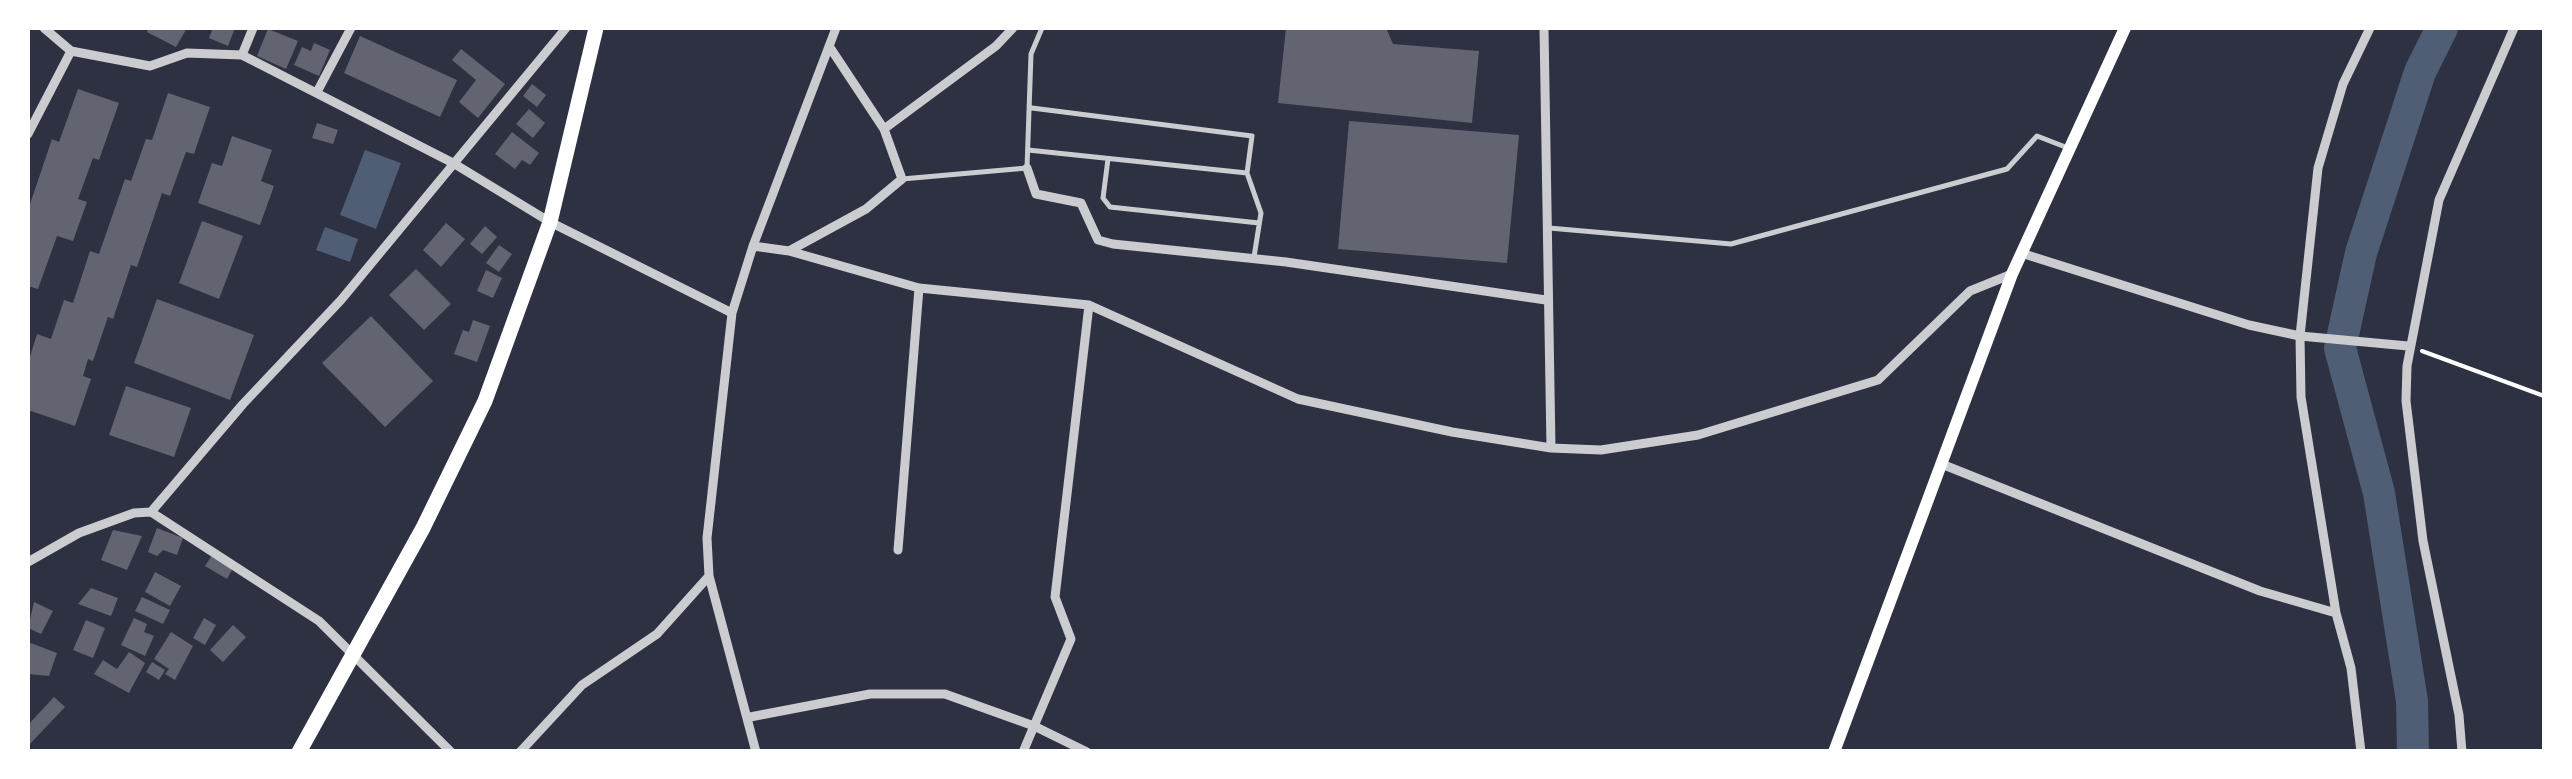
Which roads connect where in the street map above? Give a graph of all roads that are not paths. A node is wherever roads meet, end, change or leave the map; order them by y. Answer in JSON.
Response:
{"nodes":[{"id":1,"x":44,"y":28,"type":"edge"},
{"id":2,"x":253,"y":28,"type":"edge"},
{"id":3,"x":351,"y":28,"type":"edge"},
{"id":4,"x":566,"y":28,"type":"edge"},
{"id":5,"x":596,"y":28,"type":"edge"},
{"id":6,"x":836,"y":28,"type":"edge"},
{"id":7,"x":1013,"y":28,"type":"edge"},
{"id":8,"x":1042,"y":28,"type":"edge"},
{"id":9,"x":1544,"y":28,"type":"edge"},
{"id":10,"x":2124,"y":28,"type":"edge"},
{"id":11,"x":2370,"y":28,"type":"edge"},
{"id":12,"x":2514,"y":28,"type":"edge"},
{"id":13,"x":829,"y":46,"type":"junction"},
{"id":14,"x":71,"y":52,"type":"junction"},
{"id":15,"x":242,"y":55,"type":"junction"},
{"id":16,"x":317,"y":92,"type":"junction"},
{"id":17,"x":1032,"y":108,"type":"junction"},
{"id":18,"x":884,"y":129,"type":"junction"},
{"id":19,"x":28,"y":134,"type":"edge"},
{"id":20,"x":2068,"y":148,"type":"junction"},
{"id":21,"x":1028,"y":150,"type":"junction"},
{"id":22,"x":1108,"y":159,"type":"junction"},
{"id":23,"x":453,"y":163,"type":"junction"},
{"id":24,"x":1027,"y":168,"type":"junction"},
{"id":25,"x":1247,"y":173,"type":"junction"},
{"id":26,"x":902,"y":179,"type":"junction"},
{"id":27,"x":550,"y":222,"type":"junction"},
{"id":28,"x":1259,"y":223,"type":"junction"},
{"id":29,"x":1544,"y":227,"type":"junction"},
{"id":30,"x":752,"y":246,"type":"junction"},
{"id":31,"x":788,"y":251,"type":"junction"},
{"id":32,"x":2021,"y":253,"type":"junction"},
{"id":33,"x":1254,"y":259,"type":"junction"},
{"id":34,"x":2012,"y":274,"type":"junction"},
{"id":35,"x":919,"y":288,"type":"junction"},
{"id":36,"x":1546,"y":300,"type":"junction"},
{"id":37,"x":1089,"y":306,"type":"junction"},
{"id":38,"x":732,"y":313,"type":"junction"},
{"id":39,"x":2300,"y":336,"type":"junction"},
{"id":40,"x":2408,"y":346,"type":"junction"},
{"id":41,"x":1550,"y":448,"type":"junction"},
{"id":42,"x":1944,"y":465,"type":"junction"},
{"id":43,"x":151,"y":512,"type":"junction"},
{"id":44,"x":898,"y":550,"type":"dead end"},
{"id":45,"x":28,"y":562,"type":"edge"},
{"id":46,"x":708,"y":576,"type":"junction"},
{"id":47,"x":2336,"y":613,"type":"junction"},
{"id":48,"x":351,"y":657,"type":"junction"},
{"id":49,"x":750,"y":717,"type":"junction"},
{"id":50,"x":1034,"y":726,"type":"junction"},
{"id":51,"x":299,"y":752,"type":"edge"},
{"id":52,"x":450,"y":752,"type":"edge"},
{"id":53,"x":520,"y":752,"type":"edge"},
{"id":54,"x":756,"y":752,"type":"edge"},
{"id":55,"x":1024,"y":752,"type":"edge"},
{"id":56,"x":1087,"y":752,"type":"edge"},
{"id":57,"x":1834,"y":752,"type":"edge"},
{"id":58,"x":2361,"y":752,"type":"edge"},
{"id":59,"x":2462,"y":752,"type":"edge"}],
"edges":[{"from":1,"to":14,"type":"street"},
{"from":2,"to":15,"type":"street"},
{"from":3,"to":16,"type":"street"},
{"from":4,"to":23,"type":"street"},
{"from":5,"to":27,"type":"highway"},
{"from":6,"to":13,"type":"street"},
{"from":7,"to":18,"type":"street"},
{"from":8,"to":17,"type":"lane"},
{"from":9,"to":29,"type":"street"},
{"from":10,"to":20,"type":"main road"},
{"from":11,"to":39,"type":"street"},
{"from":12,"to":40,"type":"street"},
{"from":13,"to":18,"type":"street"},
{"from":13,"to":30,"type":"street"},
{"from":14,"to":15,"type":"street"},
{"from":14,"to":19,"type":"street"},
{"from":15,"to":16,"type":"street"},
{"from":16,"to":23,"type":"street"},
{"from":17,"to":21,"type":"lane"},
{"from":17,"to":25,"type":"lane"},
{"from":18,"to":26,"type":"street"},
{"from":20,"to":29,"type":"lane"},
{"from":20,"to":32,"type":"main road"},
{"from":21,"to":22,"type":"lane"},
{"from":21,"to":24,"type":"lane"},
{"from":22,"to":25,"type":"lane"},
{"from":22,"to":28,"type":"lane"},
{"from":23,"to":27,"type":"street"},
{"from":23,"to":43,"type":"street"},
{"from":24,"to":26,"type":"lane"},
{"from":24,"to":33,"type":"street"},
{"from":25,"to":28,"type":"lane"},
{"from":26,"to":31,"type":"street"},
{"from":27,"to":38,"type":"street"},
{"from":27,"to":48,"type":"highway"},
{"from":28,"to":33,"type":"lane"},
{"from":29,"to":36,"type":"street"},
{"from":30,"to":31,"type":"street"},
{"from":30,"to":38,"type":"street"},
{"from":31,"to":35,"type":"street"},
{"from":32,"to":34,"type":"main road"},
{"from":32,"to":39,"type":"street"},
{"from":33,"to":36,"type":"street"},
{"from":34,"to":41,"type":"street"},
{"from":34,"to":42,"type":"main road"},
{"from":35,"to":37,"type":"street"},
{"from":35,"to":44,"type":"street"},
{"from":36,"to":41,"type":"street"},
{"from":37,"to":41,"type":"street"},
{"from":37,"to":50,"type":"street"},
{"from":38,"to":46,"type":"street"},
{"from":39,"to":40,"type":"street"},
{"from":39,"to":47,"type":"street"},
{"from":40,"to":59,"type":"street"},
{"from":42,"to":47,"type":"street"},
{"from":42,"to":57,"type":"main road"},
{"from":43,"to":45,"type":"street"},
{"from":43,"to":48,"type":"street"},
{"from":46,"to":49,"type":"street"},
{"from":46,"to":53,"type":"street"},
{"from":47,"to":58,"type":"street"},
{"from":48,"to":51,"type":"highway"},
{"from":48,"to":52,"type":"street"},
{"from":49,"to":50,"type":"street"},
{"from":49,"to":54,"type":"street"},
{"from":50,"to":55,"type":"street"},
{"from":50,"to":56,"type":"street"}]}
